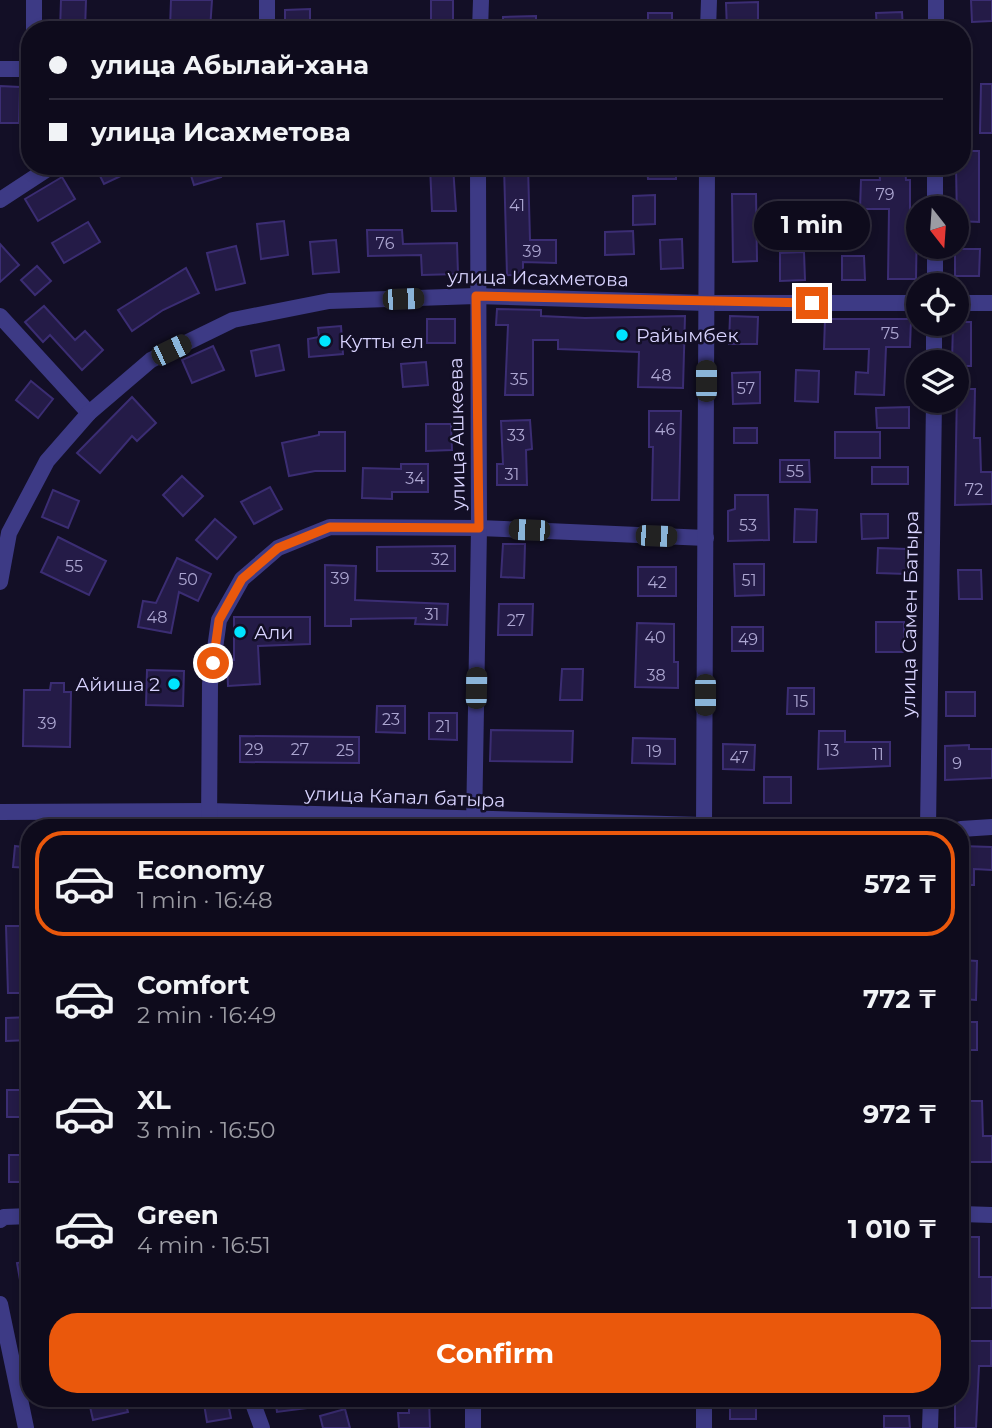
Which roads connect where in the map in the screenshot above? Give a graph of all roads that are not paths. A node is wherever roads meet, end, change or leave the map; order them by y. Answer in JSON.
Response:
{"nodes":[{"id":1,"x":34,"y":0,"type":"edge"},
{"id":2,"x":267,"y":0,"type":"edge"},
{"id":3,"x":481,"y":0,"type":"edge"},
{"id":4,"x":709,"y":0,"type":"edge"},
{"id":5,"x":936,"y":0,"type":"edge"},
{"id":6,"x":34,"y":21,"type":"edge"},
{"id":7,"x":267,"y":21,"type":"edge"},
{"id":8,"x":480,"y":21,"type":"edge"},
{"id":9,"x":708,"y":21,"type":"edge"},
{"id":10,"x":936,"y":21,"type":"edge"},
{"id":11,"x":0,"y":69,"type":"edge"},
{"id":12,"x":21,"y":69,"type":"edge"},
{"id":13,"x":38,"y":175,"type":"edge"},
{"id":14,"x":478,"y":175,"type":"edge"},
{"id":15,"x":707,"y":175,"type":"edge"},
{"id":16,"x":935,"y":175,"type":"edge"},
{"id":17,"x":935,"y":196,"type":"edge"},
{"id":18,"x":0,"y":200,"type":"edge"},
{"id":19,"x":476,"y":296,"type":"junction"},
{"id":20,"x":706,"y":303,"type":"junction"},
{"id":21,"x":906,"y":303,"type":"edge"},
{"id":22,"x":969,"y":303,"type":"edge"},
{"id":23,"x":992,"y":303,"type":"edge"},
{"id":24,"x":0,"y":316,"type":"edge"},
{"id":25,"x":89,"y":413,"type":"junction"},
{"id":26,"x":933,"y":413,"type":"edge"},
{"id":27,"x":479,"y":528,"type":"junction"},
{"id":28,"x":706,"y":538,"type":"junction"},
{"id":29,"x":0,"y":582,"type":"edge"},
{"id":30,"x":0,"y":812,"type":"edge"},
{"id":31,"x":209,"y":819,"type":"edge"},
{"id":32,"x":474,"y":819,"type":"edge"},
{"id":33,"x":704,"y":819,"type":"edge"},
{"id":34,"x":928,"y":819,"type":"edge"},
{"id":35,"x":992,"y":827,"type":"edge"},
{"id":36,"x":969,"y":828,"type":"edge"},
{"id":37,"x":969,"y":1214,"type":"edge"},
{"id":38,"x":992,"y":1215,"type":"edge"},
{"id":39,"x":21,"y":1216,"type":"edge"},
{"id":40,"x":0,"y":1220,"type":"edge"},
{"id":41,"x":0,"y":1304,"type":"edge"},
{"id":42,"x":21,"y":1404,"type":"edge"},
{"id":43,"x":22,"y":1407,"type":"edge"},
{"id":44,"x":254,"y":1407,"type":"edge"},
{"id":45,"x":472,"y":1407,"type":"edge"},
{"id":46,"x":704,"y":1407,"type":"edge"},
{"id":47,"x":930,"y":1407,"type":"edge"},
{"id":48,"x":26,"y":1428,"type":"edge"},
{"id":49,"x":262,"y":1428,"type":"edge"},
{"id":50,"x":472,"y":1428,"type":"edge"},
{"id":51,"x":704,"y":1428,"type":"edge"},
{"id":52,"x":930,"y":1428,"type":"edge"}],
"edges":[{"from":1,"to":6,"type":"street"},
{"from":2,"to":7,"type":"street"},
{"from":3,"to":8,"type":"street"},
{"from":4,"to":9,"type":"street"},
{"from":5,"to":10,"type":"street"},
{"from":11,"to":12,"type":"street"},
{"from":13,"to":18,"type":"street"},
{"from":14,"to":19,"type":"street","name":"улица Ашкеева"},
{"from":15,"to":20,"type":"street"},
{"from":16,"to":17,"type":"street"},
{"from":19,"to":20,"type":"street","name":"улица Исахметова"},
{"from":19,"to":25,"type":"street","name":"улица Исахметова"},
{"from":19,"to":27,"type":"street","name":"улица Ашкеева"},
{"from":20,"to":21,"type":"street","name":"улица Исахметова"},
{"from":20,"to":28,"type":"street"},
{"from":22,"to":23,"type":"street"},
{"from":24,"to":25,"type":"street"},
{"from":25,"to":29,"type":"street","name":"улица Исахметова"},
{"from":26,"to":34,"type":"street","name":"улица Самен Батыра"},
{"from":27,"to":28,"type":"street"},
{"from":27,"to":31,"type":"street"},
{"from":27,"to":32,"type":"street","name":"улица Ашкеева"},
{"from":28,"to":33,"type":"street"},
{"from":30,"to":31,"type":"street","name":"улица Капал батыра"},
{"from":35,"to":36,"type":"street"},
{"from":37,"to":38,"type":"street"},
{"from":39,"to":40,"type":"street"},
{"from":41,"to":42,"type":"street"},
{"from":43,"to":48,"type":"street"},
{"from":44,"to":49,"type":"street"},
{"from":45,"to":50,"type":"street"},
{"from":46,"to":51,"type":"street"},
{"from":47,"to":52,"type":"street"}]}
